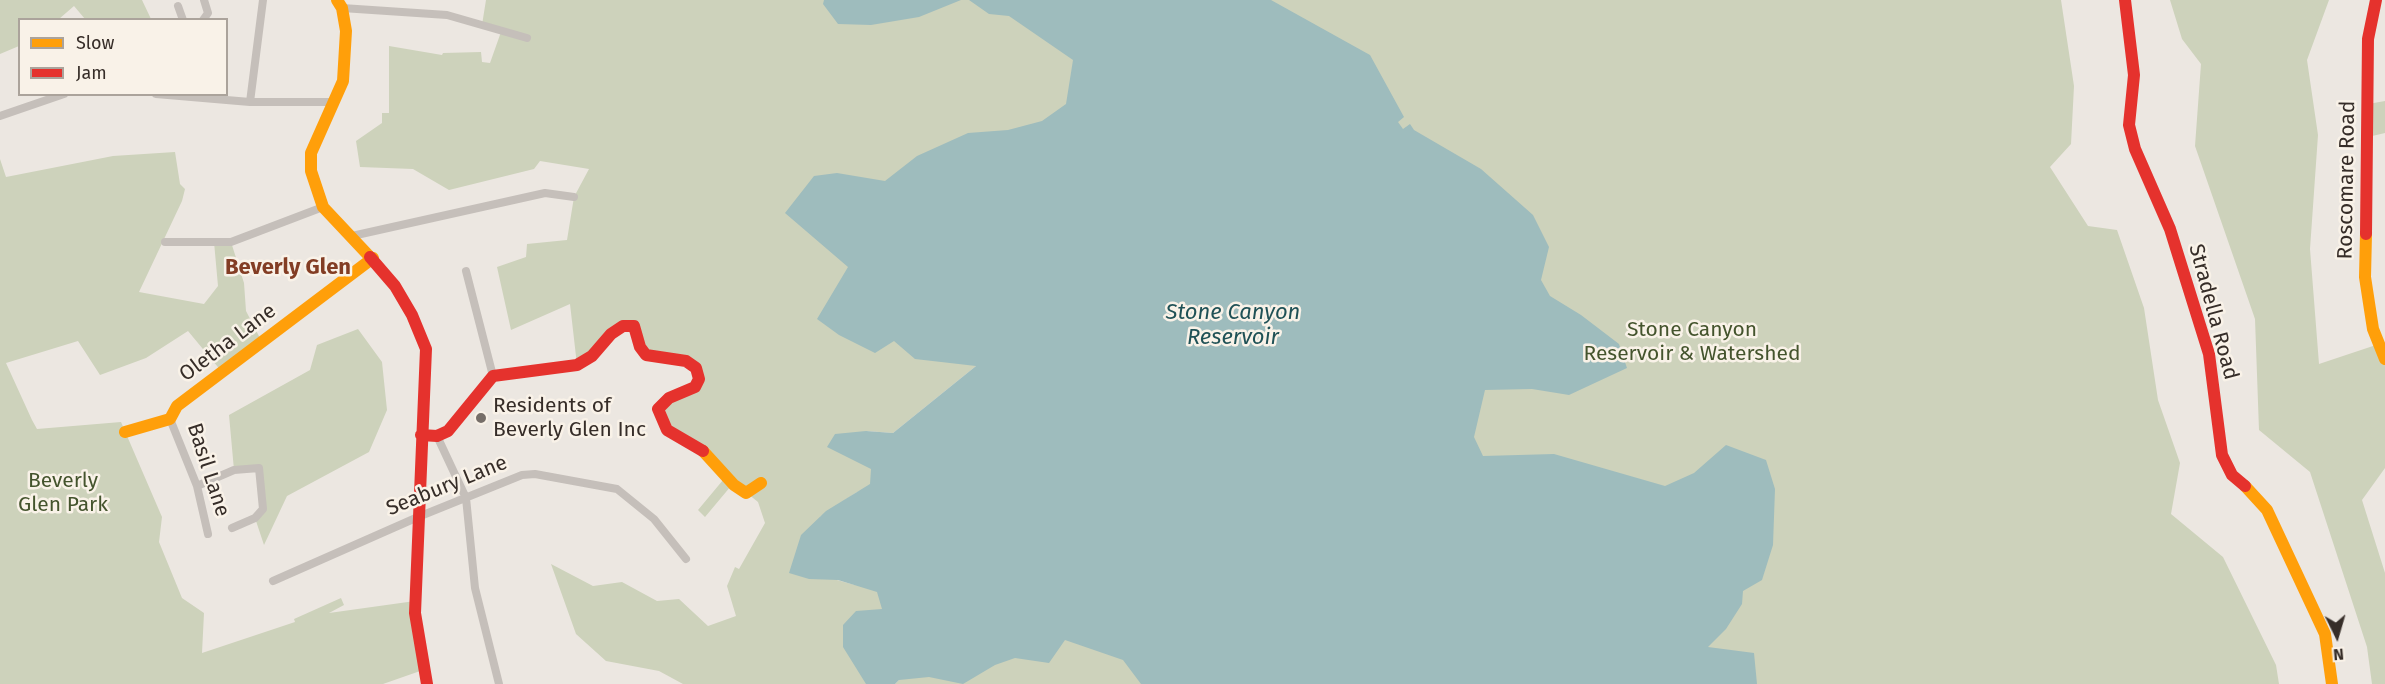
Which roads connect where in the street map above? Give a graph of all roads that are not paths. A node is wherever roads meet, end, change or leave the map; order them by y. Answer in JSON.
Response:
{"nodes":[{"id":1,"x":204,"y":0,"type":"edge"},
{"id":2,"x":263,"y":0,"type":"edge"},
{"id":3,"x":2125,"y":0,"type":"edge"},
{"id":4,"x":2376,"y":0,"type":"edge"},
{"id":5,"x":339,"y":4,"type":"edge"},
{"id":6,"x":178,"y":6,"type":"dead end"},
{"id":7,"x":182,"y":18,"type":"edge"},
{"id":8,"x":205,"y":18,"type":"edge"},
{"id":9,"x":527,"y":38,"type":"dead end"},
{"id":10,"x":58,"y":96,"type":"edge"},
{"id":11,"x":180,"y":96,"type":"edge"},
{"id":12,"x":250,"y":102,"type":"junction"},
{"id":13,"x":333,"y":102,"type":"junction"},
{"id":14,"x":0,"y":116,"type":"edge"},
{"id":15,"x":574,"y":197,"type":"dead end"},
{"id":16,"x":323,"y":207,"type":"junction"},
{"id":17,"x":352,"y":236,"type":"junction"},
{"id":18,"x":165,"y":242,"type":"dead end"},
{"id":19,"x":373,"y":258,"type":"junction"},
{"id":20,"x":466,"y":272,"type":"dead end"},
{"id":21,"x":2385,"y":359,"type":"edge"},
{"id":22,"x":493,"y":376,"type":"junction"},
{"id":23,"x":170,"y":419,"type":"junction"},
{"id":24,"x":130,"y":430,"type":"dead end"},
{"id":25,"x":421,"y":435,"type":"junction"},
{"id":26,"x":437,"y":436,"type":"junction"},
{"id":27,"x":761,"y":483,"type":"dead end"},
{"id":28,"x":197,"y":486,"type":"junction"},
{"id":29,"x":466,"y":498,"type":"junction"},
{"id":30,"x":418,"y":517,"type":"junction"},
{"id":31,"x":232,"y":528,"type":"dead end"},
{"id":32,"x":208,"y":534,"type":"dead end"},
{"id":33,"x":686,"y":559,"type":"dead end"},
{"id":34,"x":273,"y":581,"type":"dead end"},
{"id":35,"x":427,"y":684,"type":"edge"},
{"id":36,"x":499,"y":684,"type":"edge"},
{"id":37,"x":2332,"y":684,"type":"edge"}],
"edges":[{"from":1,"to":8,"type":"street"},
{"from":2,"to":12,"type":"street"},
{"from":3,"to":37,"type":"street","name":"Stradella Road"},
{"from":4,"to":21,"type":"street","name":"Roscomare Road"},
{"from":5,"to":9,"type":"street"},
{"from":5,"to":13,"type":"street"},
{"from":6,"to":7,"type":"street"},
{"from":10,"to":14,"type":"street"},
{"from":11,"to":12,"type":"street"},
{"from":12,"to":13,"type":"street"},
{"from":13,"to":16,"type":"street"},
{"from":15,"to":17,"type":"street"},
{"from":16,"to":17,"type":"street"},
{"from":16,"to":18,"type":"street"},
{"from":17,"to":19,"type":"street"},
{"from":19,"to":23,"type":"street","name":"Oletha Lane"},
{"from":19,"to":25,"type":"street"},
{"from":20,"to":22,"type":"street"},
{"from":22,"to":26,"type":"street"},
{"from":22,"to":27,"type":"street"},
{"from":23,"to":24,"type":"street"},
{"from":23,"to":28,"type":"street","name":"Basil Lane"},
{"from":25,"to":26,"type":"street"},
{"from":25,"to":30,"type":"street"},
{"from":26,"to":29,"type":"street"},
{"from":28,"to":31,"type":"street"},
{"from":28,"to":32,"type":"street","name":"Basil Lane"},
{"from":29,"to":30,"type":"street","name":"Seabury Lane"},
{"from":29,"to":33,"type":"street","name":"Seabury Lane"},
{"from":29,"to":36,"type":"street"},
{"from":30,"to":34,"type":"street","name":"Seabury Lane"},
{"from":30,"to":35,"type":"street"}]}
